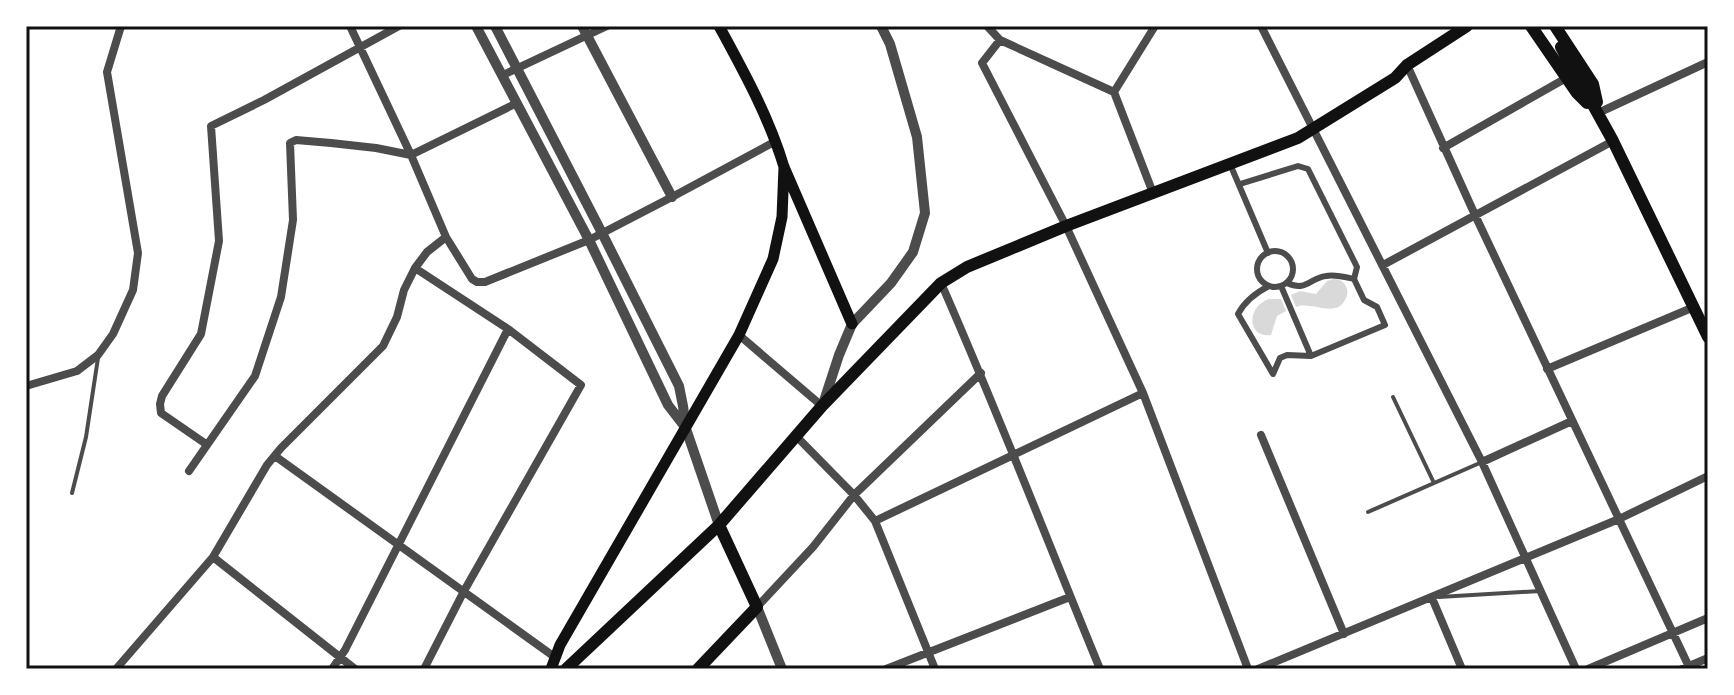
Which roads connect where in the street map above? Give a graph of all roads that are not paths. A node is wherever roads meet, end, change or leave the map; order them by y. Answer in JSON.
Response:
{"nodes":[{"id":1,"x":121,"y":26,"type":"edge"},
{"id":2,"x":350,"y":26,"type":"edge"},
{"id":3,"x":399,"y":26,"type":"edge"},
{"id":4,"x":476,"y":26,"type":"edge"},
{"id":5,"x":495,"y":26,"type":"edge"},
{"id":6,"x":607,"y":26,"type":"edge"},
{"id":7,"x":719,"y":26,"type":"edge"},
{"id":8,"x":881,"y":26,"type":"edge"},
{"id":9,"x":987,"y":26,"type":"edge"},
{"id":10,"x":1155,"y":26,"type":"edge"},
{"id":11,"x":1261,"y":26,"type":"edge"},
{"id":12,"x":1467,"y":26,"type":"edge"},
{"id":13,"x":1480,"y":26,"type":"edge"},
{"id":14,"x":1531,"y":26,"type":"edge"},
{"id":15,"x":1555,"y":26,"type":"edge"},
{"id":16,"x":585,"y":31,"type":"edge"},
{"id":17,"x":1455,"y":34,"type":"junction"},
{"id":18,"x":1000,"y":40,"type":"junction"},
{"id":19,"x":361,"y":47,"type":"junction"},
{"id":20,"x":1561,"y":47,"type":"dead end"},
{"id":21,"x":1708,"y":62,"type":"edge"},
{"id":22,"x":1407,"y":65,"type":"junction"},
{"id":23,"x":517,"y":68,"type":"junction"},
{"id":24,"x":503,"y":75,"type":"junction"},
{"id":25,"x":1568,"y":77,"type":"junction"},
{"id":26,"x":1114,"y":92,"type":"junction"},
{"id":27,"x":517,"y":103,"type":"junction"},
{"id":28,"x":1598,"y":113,"type":"junction"},
{"id":29,"x":1313,"y":129,"type":"junction"},
{"id":30,"x":776,"y":141,"type":"junction"},
{"id":31,"x":1613,"y":141,"type":"junction"},
{"id":32,"x":1443,"y":148,"type":"junction"},
{"id":33,"x":411,"y":155,"type":"junction"},
{"id":34,"x":1230,"y":164,"type":"junction"},
{"id":35,"x":784,"y":167,"type":"junction"},
{"id":36,"x":1240,"y":184,"type":"junction"},
{"id":37,"x":1153,"y":193,"type":"junction"},
{"id":38,"x":672,"y":197,"type":"junction"},
{"id":39,"x":1475,"y":215,"type":"junction"},
{"id":40,"x":1066,"y":226,"type":"junction"},
{"id":41,"x":602,"y":233,"type":"junction"},
{"id":42,"x":446,"y":237,"type":"junction"},
{"id":43,"x":589,"y":240,"type":"junction"},
{"id":44,"x":1268,"y":253,"type":"junction"},
{"id":45,"x":1383,"y":265,"type":"junction"},
{"id":46,"x":415,"y":268,"type":"junction"},
{"id":47,"x":1259,"y":279,"type":"junction"},
{"id":48,"x":1354,"y":279,"type":"junction"},
{"id":49,"x":941,"y":283,"type":"junction"},
{"id":50,"x":1269,"y":286,"type":"junction"},
{"id":51,"x":1284,"y":287,"type":"junction"},
{"id":52,"x":1259,"y":291,"type":"junction"},
{"id":53,"x":1694,"y":307,"type":"junction"},
{"id":54,"x":852,"y":324,"type":"junction"},
{"id":55,"x":508,"y":329,"type":"junction"},
{"id":56,"x":739,"y":335,"type":"junction"},
{"id":57,"x":1708,"y":337,"type":"edge"},
{"id":58,"x":98,"y":355,"type":"junction"},
{"id":59,"x":1311,"y":356,"type":"junction"},
{"id":60,"x":1547,"y":369,"type":"junction"},
{"id":61,"x":981,"y":373,"type":"junction"},
{"id":62,"x":26,"y":386,"type":"edge"},
{"id":63,"x":1143,"y":393,"type":"junction"},
{"id":64,"x":1393,"y":397,"type":"dead end"},
{"id":65,"x":822,"y":406,"type":"junction"},
{"id":66,"x":1572,"y":421,"type":"junction"},
{"id":67,"x":686,"y":429,"type":"junction"},
{"id":68,"x":1261,"y":435,"type":"dead end"},
{"id":69,"x":796,"y":436,"type":"junction"},
{"id":70,"x":206,"y":444,"type":"junction"},
{"id":71,"x":275,"y":456,"type":"junction"},
{"id":72,"x":1012,"y":456,"type":"junction"},
{"id":73,"x":1482,"y":462,"type":"junction"},
{"id":74,"x":189,"y":471,"type":"dead end"},
{"id":75,"x":1708,"y":476,"type":"edge"},
{"id":76,"x":1434,"y":483,"type":"junction"},
{"id":77,"x":72,"y":493,"type":"dead end"},
{"id":78,"x":854,"y":495,"type":"junction"},
{"id":79,"x":1368,"y":512,"type":"dead end"},
{"id":80,"x":1619,"y":519,"type":"junction"},
{"id":81,"x":875,"y":521,"type":"junction"},
{"id":82,"x":719,"y":525,"type":"junction"},
{"id":83,"x":398,"y":545,"type":"junction"},
{"id":84,"x":213,"y":557,"type":"junction"},
{"id":85,"x":1525,"y":559,"type":"junction"},
{"id":86,"x":464,"y":591,"type":"junction"},
{"id":87,"x":1540,"y":591,"type":"junction"},
{"id":88,"x":1070,"y":597,"type":"junction"},
{"id":89,"x":1432,"y":598,"type":"junction"},
{"id":90,"x":757,"y":607,"type":"junction"},
{"id":91,"x":1708,"y":618,"type":"edge"},
{"id":92,"x":1344,"y":634,"type":"junction"},
{"id":93,"x":928,"y":653,"type":"junction"},
{"id":94,"x":340,"y":657,"type":"junction"},
{"id":95,"x":1708,"y":658,"type":"edge"},
{"id":96,"x":554,"y":663,"type":"edge"},
{"id":97,"x":1686,"y":668,"type":"edge"},
{"id":98,"x":116,"y":669,"type":"edge"},
{"id":99,"x":332,"y":669,"type":"edge"},
{"id":100,"x":355,"y":669,"type":"edge"},
{"id":101,"x":424,"y":669,"type":"edge"},
{"id":102,"x":566,"y":669,"type":"edge"},
{"id":103,"x":698,"y":669,"type":"edge"},
{"id":104,"x":782,"y":669,"type":"edge"},
{"id":105,"x":886,"y":669,"type":"edge"},
{"id":106,"x":935,"y":669,"type":"edge"},
{"id":107,"x":1100,"y":669,"type":"edge"},
{"id":108,"x":1248,"y":669,"type":"edge"},
{"id":109,"x":1258,"y":669,"type":"edge"},
{"id":110,"x":1462,"y":669,"type":"edge"},
{"id":111,"x":1576,"y":669,"type":"edge"},
{"id":112,"x":1588,"y":669,"type":"edge"}],
"edges":[{"from":1,"to":58,"type":"street"},
{"from":2,"to":19,"type":"street"},
{"from":3,"to":19,"type":"street"},
{"from":4,"to":24,"type":"street"},
{"from":5,"to":23,"type":"street"},
{"from":6,"to":16,"type":"street"},
{"from":7,"to":30,"type":"main road"},
{"from":8,"to":54,"type":"street"},
{"from":9,"to":18,"type":"street"},
{"from":10,"to":26,"type":"street"},
{"from":11,"to":29,"type":"street"},
{"from":12,"to":17,"type":"main road"},
{"from":13,"to":17,"type":"main road"},
{"from":14,"to":25,"type":"main road"},
{"from":15,"to":28,"type":"main road"},
{"from":16,"to":23,"type":"street"},
{"from":16,"to":38,"type":"street"},
{"from":17,"to":22,"type":"main road"},
{"from":18,"to":26,"type":"street"},
{"from":18,"to":40,"type":"street"},
{"from":19,"to":33,"type":"street"},
{"from":19,"to":70,"type":"street"},
{"from":20,"to":28,"type":"main road"},
{"from":21,"to":28,"type":"street"},
{"from":22,"to":29,"type":"main road"},
{"from":22,"to":32,"type":"street"},
{"from":23,"to":24,"type":"street"},
{"from":23,"to":41,"type":"street"},
{"from":24,"to":27,"type":"street"},
{"from":25,"to":28,"type":"main road"},
{"from":25,"to":32,"type":"street"},
{"from":26,"to":37,"type":"street"},
{"from":27,"to":33,"type":"street"},
{"from":27,"to":43,"type":"street"},
{"from":28,"to":31,"type":"main road"},
{"from":29,"to":34,"type":"main road"},
{"from":29,"to":45,"type":"street"},
{"from":30,"to":35,"type":"main road"},
{"from":30,"to":38,"type":"street"},
{"from":31,"to":39,"type":"street"},
{"from":31,"to":53,"type":"main road"},
{"from":32,"to":39,"type":"street"},
{"from":33,"to":42,"type":"street"},
{"from":33,"to":70,"type":"street"},
{"from":34,"to":36,"type":"street"},
{"from":34,"to":37,"type":"main road"},
{"from":35,"to":54,"type":"main road"},
{"from":35,"to":56,"type":"main road"},
{"from":36,"to":44,"type":"street"},
{"from":36,"to":48,"type":"street"},
{"from":37,"to":40,"type":"main road"},
{"from":38,"to":41,"type":"street"},
{"from":39,"to":45,"type":"street"},
{"from":39,"to":60,"type":"street"},
{"from":40,"to":49,"type":"main road"},
{"from":40,"to":63,"type":"street"},
{"from":41,"to":43,"type":"street"},
{"from":41,"to":67,"type":"street"},
{"from":42,"to":43,"type":"street"},
{"from":42,"to":46,"type":"street"},
{"from":43,"to":67,"type":"street"},
{"from":44,"to":47,"type":"street"},
{"from":44,"to":51,"type":"street"},
{"from":45,"to":73,"type":"street"},
{"from":46,"to":55,"type":"street"},
{"from":46,"to":71,"type":"street"},
{"from":47,"to":50,"type":"street"},
{"from":47,"to":52,"type":"street"},
{"from":48,"to":51,"type":"street"},
{"from":48,"to":59,"type":"street"},
{"from":49,"to":61,"type":"street"},
{"from":49,"to":65,"type":"main road"},
{"from":50,"to":51,"type":"street"},
{"from":50,"to":52,"type":"street"},
{"from":51,"to":59,"type":"street"},
{"from":52,"to":59,"type":"street"},
{"from":53,"to":57,"type":"main road"},
{"from":53,"to":60,"type":"street"},
{"from":54,"to":65,"type":"street"},
{"from":55,"to":83,"type":"street"},
{"from":55,"to":86,"type":"street"},
{"from":56,"to":65,"type":"street"},
{"from":56,"to":67,"type":"main road"},
{"from":58,"to":62,"type":"street"},
{"from":58,"to":77,"type":"lane"},
{"from":60,"to":66,"type":"street"},
{"from":61,"to":72,"type":"street"},
{"from":61,"to":78,"type":"street"},
{"from":63,"to":72,"type":"street"},
{"from":63,"to":108,"type":"street"},
{"from":64,"to":76,"type":"lane"},
{"from":65,"to":69,"type":"main road"},
{"from":66,"to":73,"type":"street"},
{"from":66,"to":80,"type":"street"},
{"from":67,"to":82,"type":"street"},
{"from":67,"to":96,"type":"main road"},
{"from":68,"to":92,"type":"street"},
{"from":69,"to":78,"type":"street"},
{"from":69,"to":82,"type":"main road"},
{"from":70,"to":74,"type":"street"},
{"from":71,"to":83,"type":"street"},
{"from":71,"to":84,"type":"street"},
{"from":72,"to":81,"type":"street"},
{"from":72,"to":88,"type":"street"},
{"from":73,"to":76,"type":"lane"},
{"from":73,"to":85,"type":"street"},
{"from":75,"to":80,"type":"street"},
{"from":76,"to":79,"type":"lane"},
{"from":78,"to":81,"type":"street"},
{"from":78,"to":90,"type":"street"},
{"from":80,"to":85,"type":"street"},
{"from":80,"to":97,"type":"street"},
{"from":81,"to":93,"type":"street"},
{"from":82,"to":90,"type":"main road"},
{"from":82,"to":102,"type":"main road"},
{"from":83,"to":86,"type":"street"},
{"from":83,"to":94,"type":"street"},
{"from":84,"to":94,"type":"street"},
{"from":84,"to":98,"type":"street"},
{"from":85,"to":87,"type":"street"},
{"from":85,"to":89,"type":"street"},
{"from":86,"to":96,"type":"street"},
{"from":86,"to":101,"type":"street"},
{"from":87,"to":89,"type":"lane"},
{"from":87,"to":111,"type":"street"},
{"from":88,"to":93,"type":"street"},
{"from":88,"to":107,"type":"street"},
{"from":89,"to":92,"type":"street"},
{"from":89,"to":110,"type":"street"},
{"from":90,"to":103,"type":"main road"},
{"from":90,"to":104,"type":"street"},
{"from":91,"to":112,"type":"street"},
{"from":92,"to":109,"type":"street"},
{"from":93,"to":105,"type":"street"},
{"from":93,"to":106,"type":"street"},
{"from":94,"to":99,"type":"street"},
{"from":94,"to":100,"type":"street"},
{"from":95,"to":97,"type":"street"}]}
